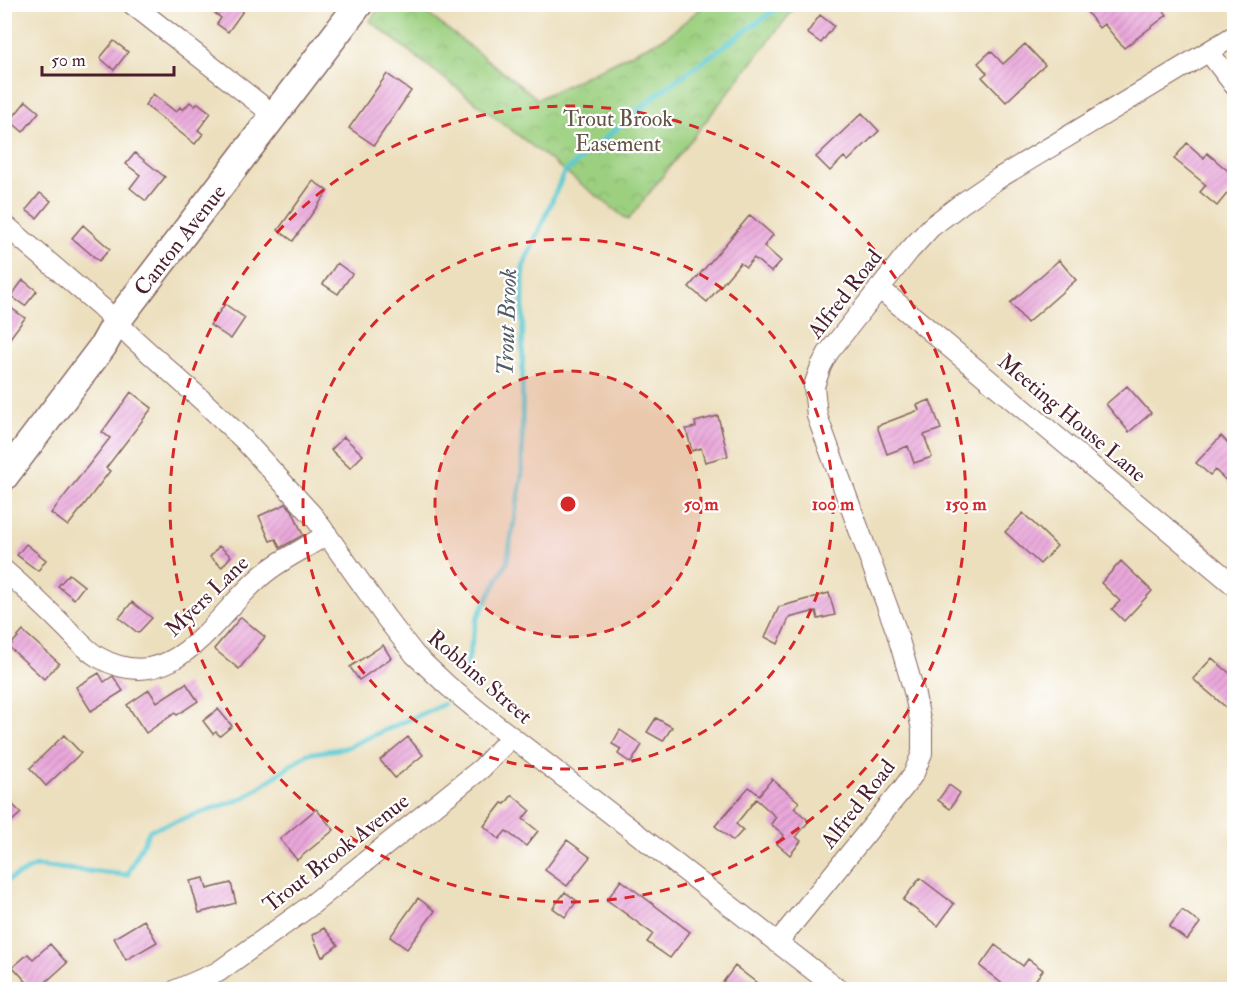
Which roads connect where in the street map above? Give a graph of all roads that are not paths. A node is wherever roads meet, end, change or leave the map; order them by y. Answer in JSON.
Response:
{"nodes":[{"id":1,"x":132,"y":4,"type":"edge"},
{"id":2,"x":358,"y":4,"type":"edge"},
{"id":3,"x":1234,"y":36,"type":"edge"},
{"id":4,"x":1209,"y":52,"type":"junction"},
{"id":5,"x":1234,"y":85,"type":"edge"},
{"id":6,"x":275,"y":116,"type":"junction"},
{"id":7,"x":4,"y":224,"type":"edge"},
{"id":8,"x":879,"y":288,"type":"junction"},
{"id":9,"x":117,"y":321,"type":"junction"},
{"id":10,"x":4,"y":477,"type":"edge"},
{"id":11,"x":327,"y":534,"type":"junction"},
{"id":12,"x":4,"y":570,"type":"edge"},
{"id":13,"x":1234,"y":585,"type":"edge"},
{"id":14,"x":511,"y":736,"type":"junction"},
{"id":15,"x":777,"y":943,"type":"junction"},
{"id":16,"x":180,"y":989,"type":"edge"},
{"id":17,"x":839,"y":990,"type":"edge"}],
"edges":[{"from":1,"to":6,"type":"street"},
{"from":2,"to":6,"type":"main road","name":"Canton Avenue"},
{"from":3,"to":4,"type":"street","name":"Alfred Road"},
{"from":4,"to":5,"type":"street"},
{"from":4,"to":8,"type":"street","name":"Alfred Road"},
{"from":6,"to":9,"type":"main road","name":"Canton Avenue"},
{"from":7,"to":9,"type":"street","name":"Robbins Street"},
{"from":8,"to":13,"type":"street","name":"Meeting House Lane"},
{"from":8,"to":15,"type":"street","name":"Alfred Road"},
{"from":9,"to":10,"type":"main road","name":"Canton Avenue"},
{"from":9,"to":11,"type":"street","name":"Robbins Street"},
{"from":11,"to":12,"type":"street","name":"Myers Lane"},
{"from":11,"to":14,"type":"street","name":"Robbins Street"},
{"from":14,"to":15,"type":"street","name":"Robbins Street"},
{"from":14,"to":16,"type":"street","name":"Trout Brook Avenue"},
{"from":15,"to":17,"type":"street","name":"Robbins Street"}]}
